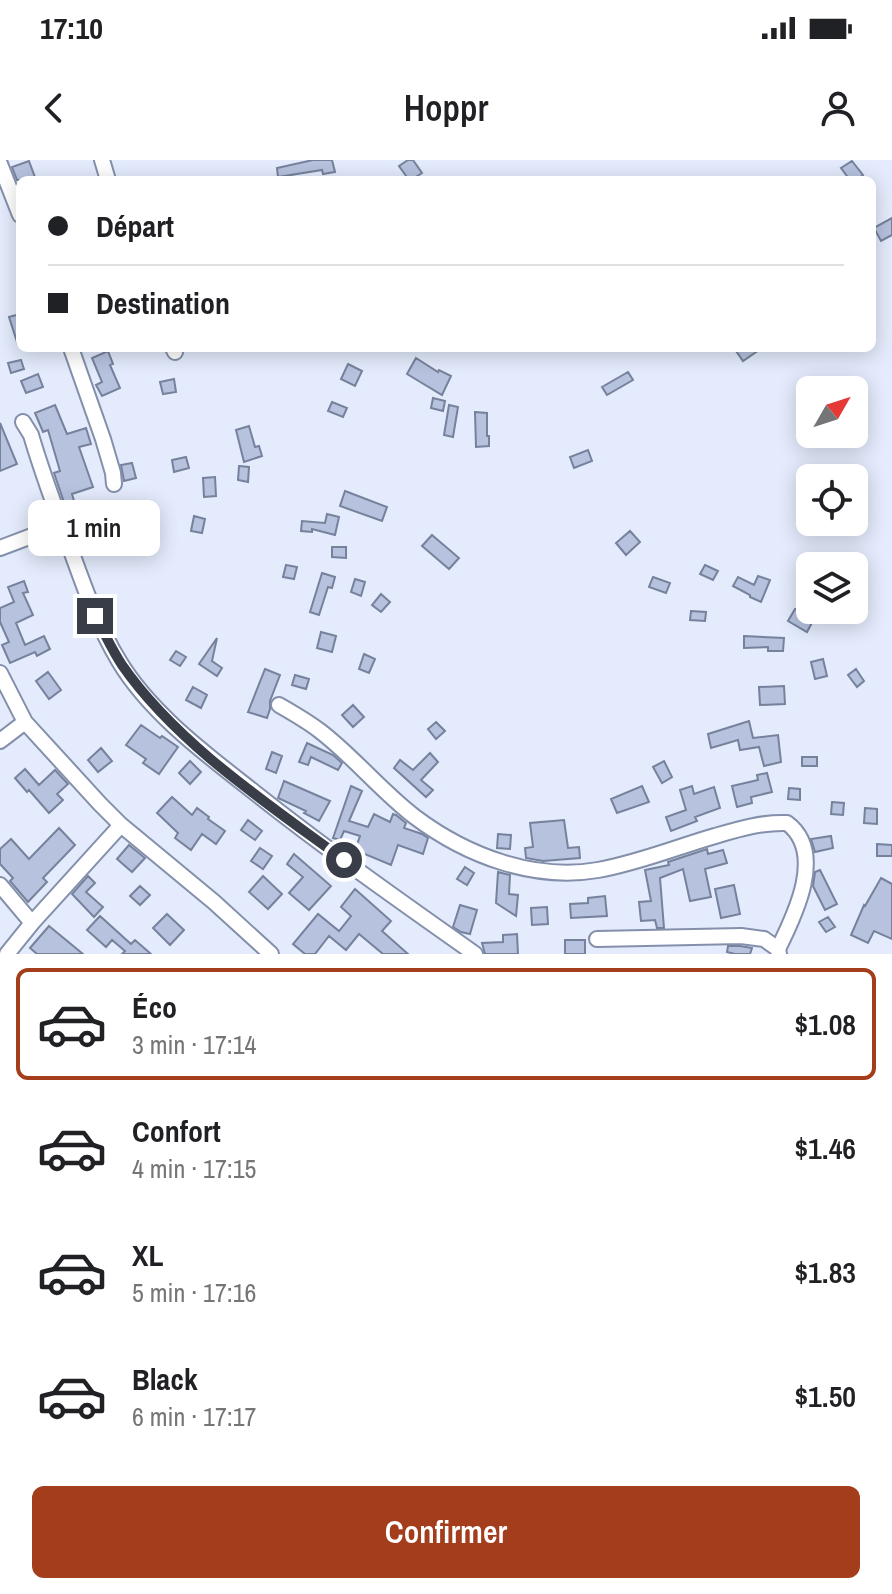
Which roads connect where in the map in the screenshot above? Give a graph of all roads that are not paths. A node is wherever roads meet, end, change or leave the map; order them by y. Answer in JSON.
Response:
{"nodes":[{"id":1,"x":0,"y":164,"type":"edge"},
{"id":2,"x":16,"y":205,"type":"edge"},
{"id":3,"x":72,"y":352,"type":"edge"},
{"id":4,"x":23,"y":422,"type":"dead end"},
{"id":5,"x":114,"y":484,"type":"dead end"},
{"id":6,"x":61,"y":525,"type":"junction"},
{"id":7,"x":0,"y":548,"type":"edge"},
{"id":8,"x":0,"y":673,"type":"edge"},
{"id":9,"x":279,"y":705,"type":"dead end"},
{"id":10,"x":25,"y":722,"type":"junction"},
{"id":11,"x":0,"y":741,"type":"edge"},
{"id":12,"x":121,"y":825,"type":"junction"},
{"id":13,"x":0,"y":885,"type":"edge"},
{"id":14,"x":32,"y":923,"type":"junction"},
{"id":15,"x":597,"y":939,"type":"dead end"},
{"id":16,"x":778,"y":951,"type":"edge"},
{"id":17,"x":7,"y":954,"type":"edge"},
{"id":18,"x":271,"y":954,"type":"edge"},
{"id":19,"x":475,"y":954,"type":"edge"}],
"edges":[{"from":1,"to":2,"type":"street"},
{"from":3,"to":5,"type":"street"},
{"from":4,"to":6,"type":"street"},
{"from":6,"to":7,"type":"street"},
{"from":6,"to":19,"type":"street"},
{"from":8,"to":10,"type":"street"},
{"from":9,"to":16,"type":"street"},
{"from":10,"to":11,"type":"street"},
{"from":10,"to":12,"type":"street"},
{"from":12,"to":14,"type":"street"},
{"from":12,"to":18,"type":"street"},
{"from":13,"to":14,"type":"street"},
{"from":14,"to":17,"type":"street"},
{"from":15,"to":16,"type":"street"}]}
